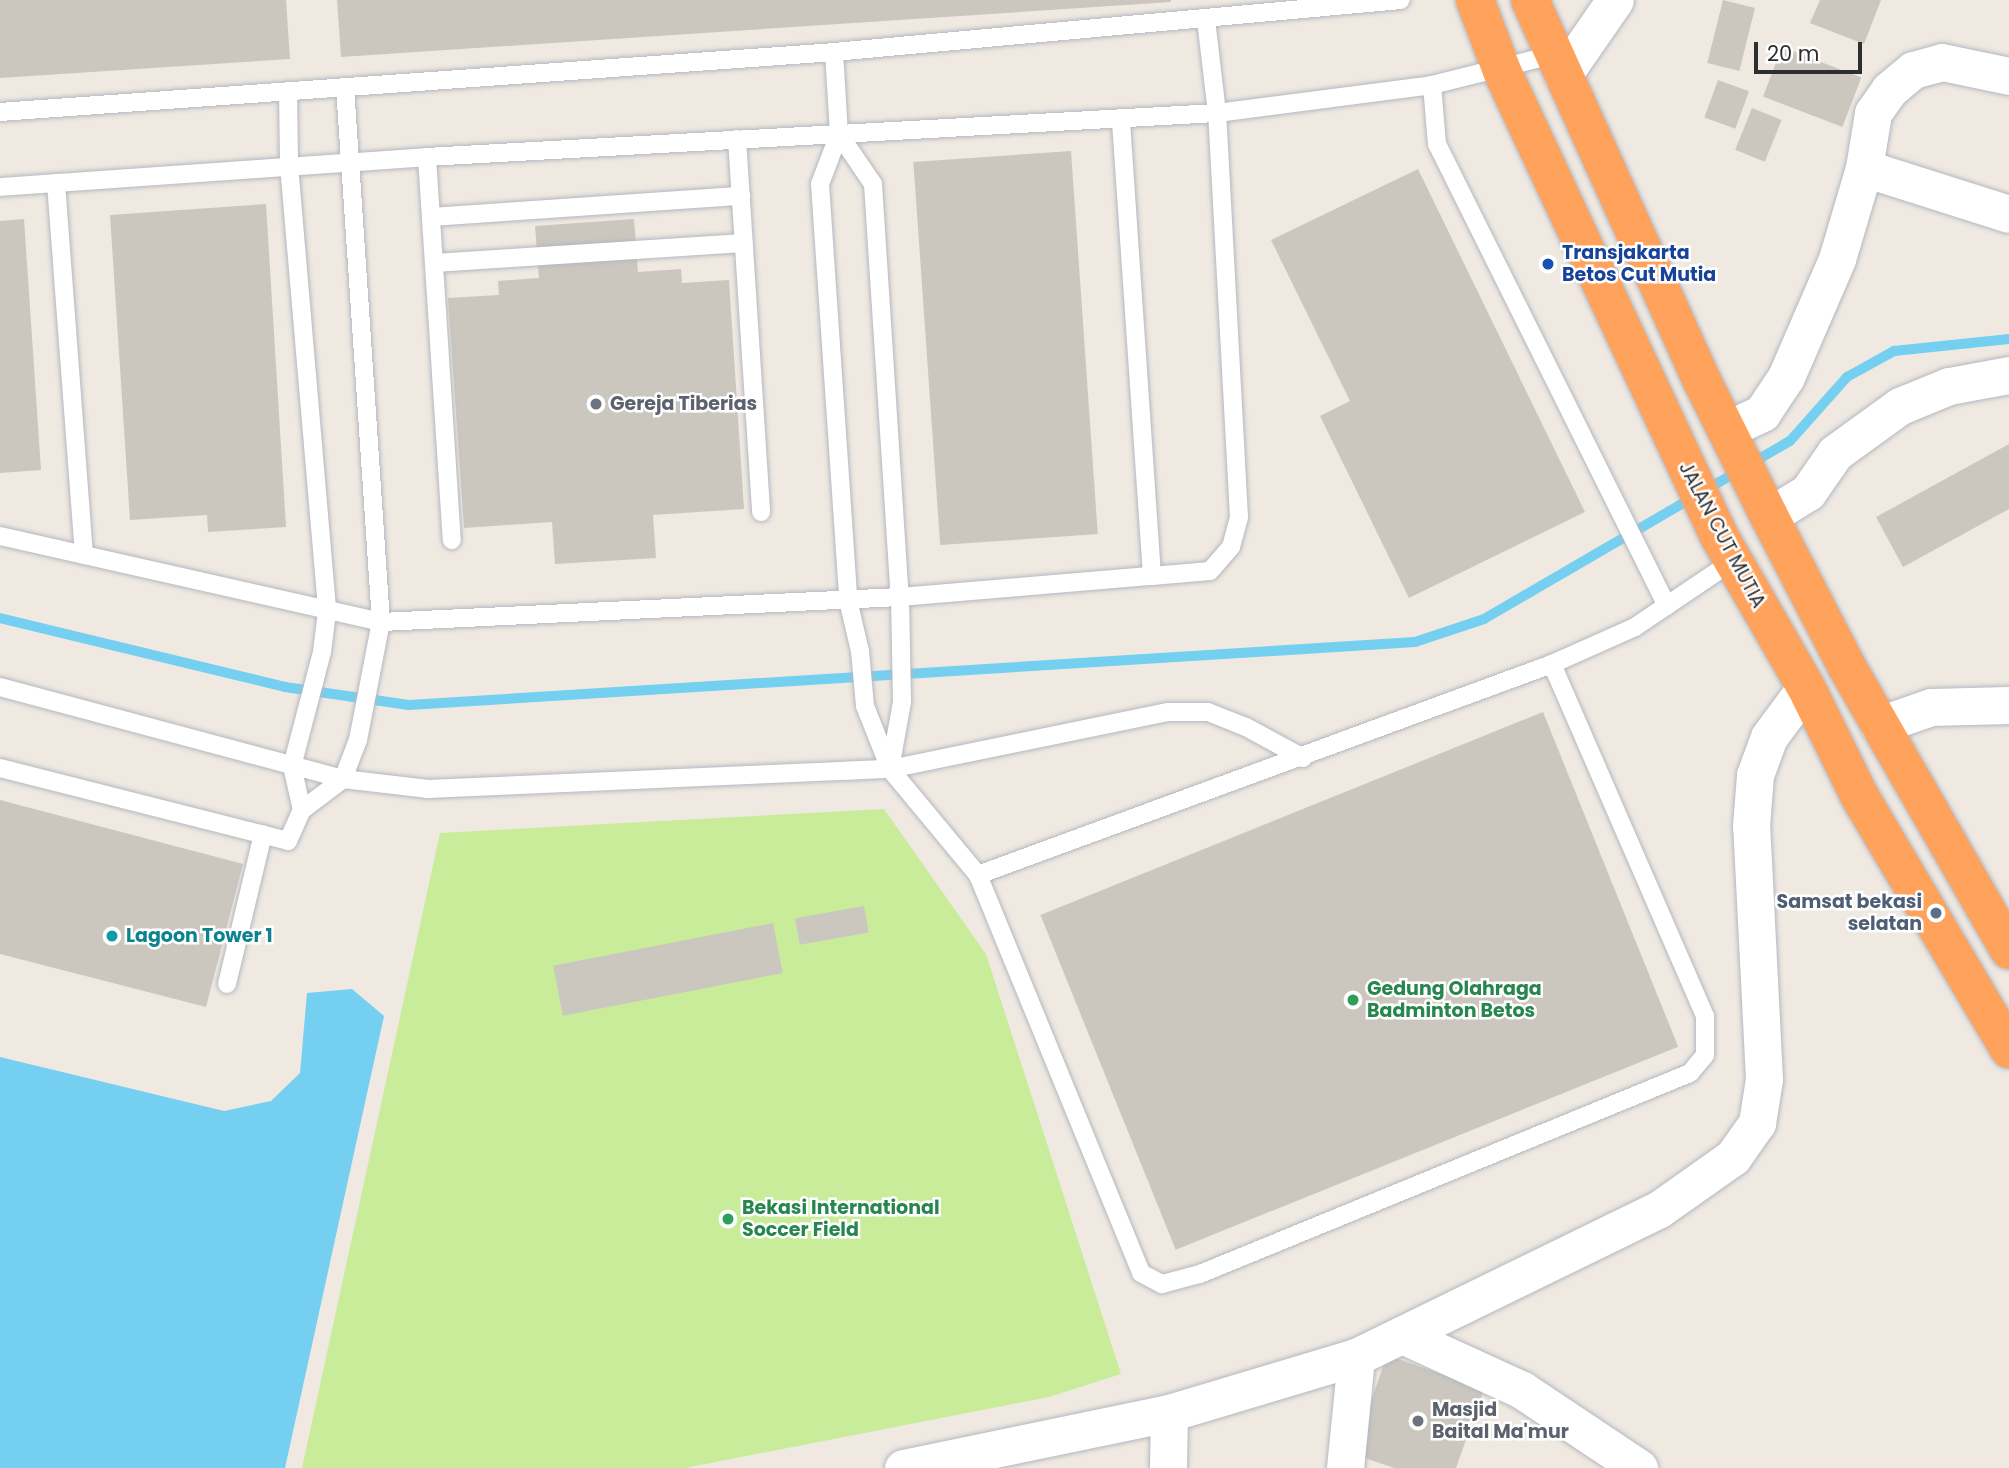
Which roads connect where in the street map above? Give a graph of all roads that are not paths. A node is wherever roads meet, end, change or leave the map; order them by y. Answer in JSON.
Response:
{"nodes":[{"id":1,"x":1401,"y":0,"type":"edge"},
{"id":2,"x":1475,"y":0,"type":"edge"},
{"id":3,"x":1530,"y":0,"type":"edge"},
{"id":4,"x":1615,"y":0,"type":"edge"},
{"id":5,"x":1206,"y":20,"type":"junction"},
{"id":6,"x":834,"y":52,"type":"junction"},
{"id":7,"x":1560,"y":65,"type":"junction"},
{"id":8,"x":1502,"y":71,"type":"junction"},
{"id":9,"x":2009,"y":76,"type":"edge"},
{"id":10,"x":1432,"y":85,"type":"junction"},
{"id":11,"x":345,"y":87,"type":"junction"},
{"id":12,"x":288,"y":91,"type":"junction"},
{"id":13,"x":0,"y":112,"type":"edge"},
{"id":14,"x":1217,"y":113,"type":"junction"},
{"id":15,"x":1121,"y":119,"type":"junction"},
{"id":16,"x":839,"y":134,"type":"junction"},
{"id":17,"x":737,"y":139,"type":"junction"},
{"id":18,"x":427,"y":157,"type":"junction"},
{"id":19,"x":349,"y":162,"type":"junction"},
{"id":20,"x":289,"y":165,"type":"junction"},
{"id":21,"x":1864,"y":168,"type":"junction"},
{"id":22,"x":56,"y":183,"type":"junction"},
{"id":23,"x":0,"y":187,"type":"edge"},
{"id":24,"x":741,"y":197,"type":"junction"},
{"id":25,"x":2009,"y":214,"type":"edge"},
{"id":26,"x":431,"y":217,"type":"junction"},
{"id":27,"x":744,"y":243,"type":"junction"},
{"id":28,"x":434,"y":263,"type":"junction"},
{"id":29,"x":2009,"y":375,"type":"edge"},
{"id":30,"x":1726,"y":430,"type":"junction"},
{"id":31,"x":1765,"y":507,"type":"junction"},
{"id":32,"x":761,"y":512,"type":"dead end"},
{"id":33,"x":0,"y":536,"type":"edge"},
{"id":34,"x":452,"y":540,"type":"dead end"},
{"id":35,"x":1726,"y":548,"type":"junction"},
{"id":36,"x":84,"y":555,"type":"junction"},
{"id":37,"x":1152,"y":576,"type":"junction"},
{"id":38,"x":900,"y":597,"type":"junction"},
{"id":39,"x":848,"y":600,"type":"junction"},
{"id":40,"x":1667,"y":606,"type":"junction"},
{"id":41,"x":327,"y":612,"type":"junction"},
{"id":42,"x":381,"y":622,"type":"junction"},
{"id":43,"x":1552,"y":664,"type":"junction"},
{"id":44,"x":0,"y":687,"type":"edge"},
{"id":45,"x":1805,"y":687,"type":"junction"},
{"id":46,"x":2006,"y":709,"type":"edge"},
{"id":47,"x":1879,"y":725,"type":"junction"},
{"id":48,"x":1303,"y":758,"type":"junction"},
{"id":49,"x":292,"y":766,"type":"junction"},
{"id":50,"x":0,"y":768,"type":"edge"},
{"id":51,"x":890,"y":769,"type":"junction"},
{"id":52,"x":343,"y":779,"type":"junction"},
{"id":53,"x":302,"y":810,"type":"junction"},
{"id":54,"x":263,"y":834,"type":"junction"},
{"id":55,"x":978,"y":875,"type":"junction"},
{"id":56,"x":2009,"y":950,"type":"edge"},
{"id":57,"x":227,"y":984,"type":"dead end"},
{"id":58,"x":2009,"y":1049,"type":"edge"},
{"id":59,"x":1402,"y":1335,"type":"junction"},
{"id":60,"x":1356,"y":1357,"type":"junction"},
{"id":61,"x":1169,"y":1413,"type":"junction"},
{"id":62,"x":971,"y":1462,"type":"edge"},
{"id":63,"x":903,"y":1468,"type":"edge"},
{"id":64,"x":1168,"y":1468,"type":"edge"},
{"id":65,"x":1345,"y":1468,"type":"edge"},
{"id":66,"x":1639,"y":1468,"type":"edge"}],
"edges":[{"from":1,"to":5,"type":"lane"},
{"from":2,"to":8,"type":"highway","name":"JALAN CUT MUTIA"},
{"from":3,"to":7,"type":"highway"},
{"from":4,"to":7,"type":"street"},
{"from":5,"to":6,"type":"lane"},
{"from":5,"to":14,"type":"lane"},
{"from":6,"to":11,"type":"lane"},
{"from":6,"to":16,"type":"lane"},
{"from":7,"to":8,"type":"lane"},
{"from":7,"to":30,"type":"highway"},
{"from":8,"to":10,"type":"lane"},
{"from":8,"to":35,"type":"highway","name":"JALAN CUT MUTIA"},
{"from":9,"to":21,"type":"street"},
{"from":10,"to":14,"type":"lane"},
{"from":10,"to":40,"type":"lane"},
{"from":11,"to":12,"type":"lane"},
{"from":11,"to":19,"type":"lane"},
{"from":12,"to":13,"type":"lane"},
{"from":12,"to":20,"type":"lane"},
{"from":14,"to":15,"type":"lane"},
{"from":14,"to":37,"type":"lane"},
{"from":15,"to":16,"type":"lane"},
{"from":15,"to":37,"type":"lane"},
{"from":16,"to":17,"type":"lane"},
{"from":16,"to":38,"type":"lane"},
{"from":16,"to":39,"type":"lane"},
{"from":17,"to":18,"type":"lane"},
{"from":17,"to":24,"type":"lane"},
{"from":18,"to":19,"type":"lane"},
{"from":18,"to":26,"type":"lane"},
{"from":19,"to":20,"type":"lane"},
{"from":19,"to":42,"type":"lane"},
{"from":20,"to":22,"type":"lane"},
{"from":20,"to":41,"type":"lane"},
{"from":21,"to":25,"type":"street"},
{"from":21,"to":30,"type":"street"},
{"from":22,"to":23,"type":"lane"},
{"from":22,"to":36,"type":"lane"},
{"from":24,"to":26,"type":"lane"},
{"from":24,"to":27,"type":"lane"},
{"from":26,"to":28,"type":"lane"},
{"from":27,"to":28,"type":"lane"},
{"from":27,"to":32,"type":"lane"},
{"from":28,"to":34,"type":"lane"},
{"from":29,"to":31,"type":"street"},
{"from":30,"to":31,"type":"highway"},
{"from":31,"to":47,"type":"highway"},
{"from":33,"to":36,"type":"lane"},
{"from":35,"to":40,"type":"lane"},
{"from":35,"to":45,"type":"highway","name":"JALAN CUT MUTIA"},
{"from":36,"to":41,"type":"lane"},
{"from":37,"to":38,"type":"lane"},
{"from":38,"to":39,"type":"lane"},
{"from":38,"to":51,"type":"lane"},
{"from":39,"to":42,"type":"lane"},
{"from":39,"to":51,"type":"lane"},
{"from":40,"to":43,"type":"lane"},
{"from":41,"to":42,"type":"lane"},
{"from":41,"to":49,"type":"lane"},
{"from":42,"to":52,"type":"lane"},
{"from":43,"to":48,"type":"lane"},
{"from":43,"to":55,"type":"lane"},
{"from":44,"to":49,"type":"lane"},
{"from":45,"to":58,"type":"highway","name":"JALAN CUT MUTIA"},
{"from":45,"to":59,"type":"street"},
{"from":46,"to":47,"type":"street"},
{"from":47,"to":56,"type":"highway"},
{"from":48,"to":51,"type":"lane"},
{"from":48,"to":55,"type":"lane"},
{"from":49,"to":52,"type":"lane"},
{"from":49,"to":53,"type":"lane"},
{"from":50,"to":54,"type":"lane"},
{"from":51,"to":52,"type":"lane"},
{"from":51,"to":55,"type":"lane"},
{"from":52,"to":53,"type":"lane"},
{"from":53,"to":54,"type":"lane"},
{"from":54,"to":57,"type":"lane"},
{"from":59,"to":60,"type":"street"},
{"from":59,"to":66,"type":"street"},
{"from":60,"to":61,"type":"street"},
{"from":60,"to":65,"type":"street"},
{"from":61,"to":62,"type":"street"},
{"from":61,"to":64,"type":"street"},
{"from":62,"to":63,"type":"street"}]}
